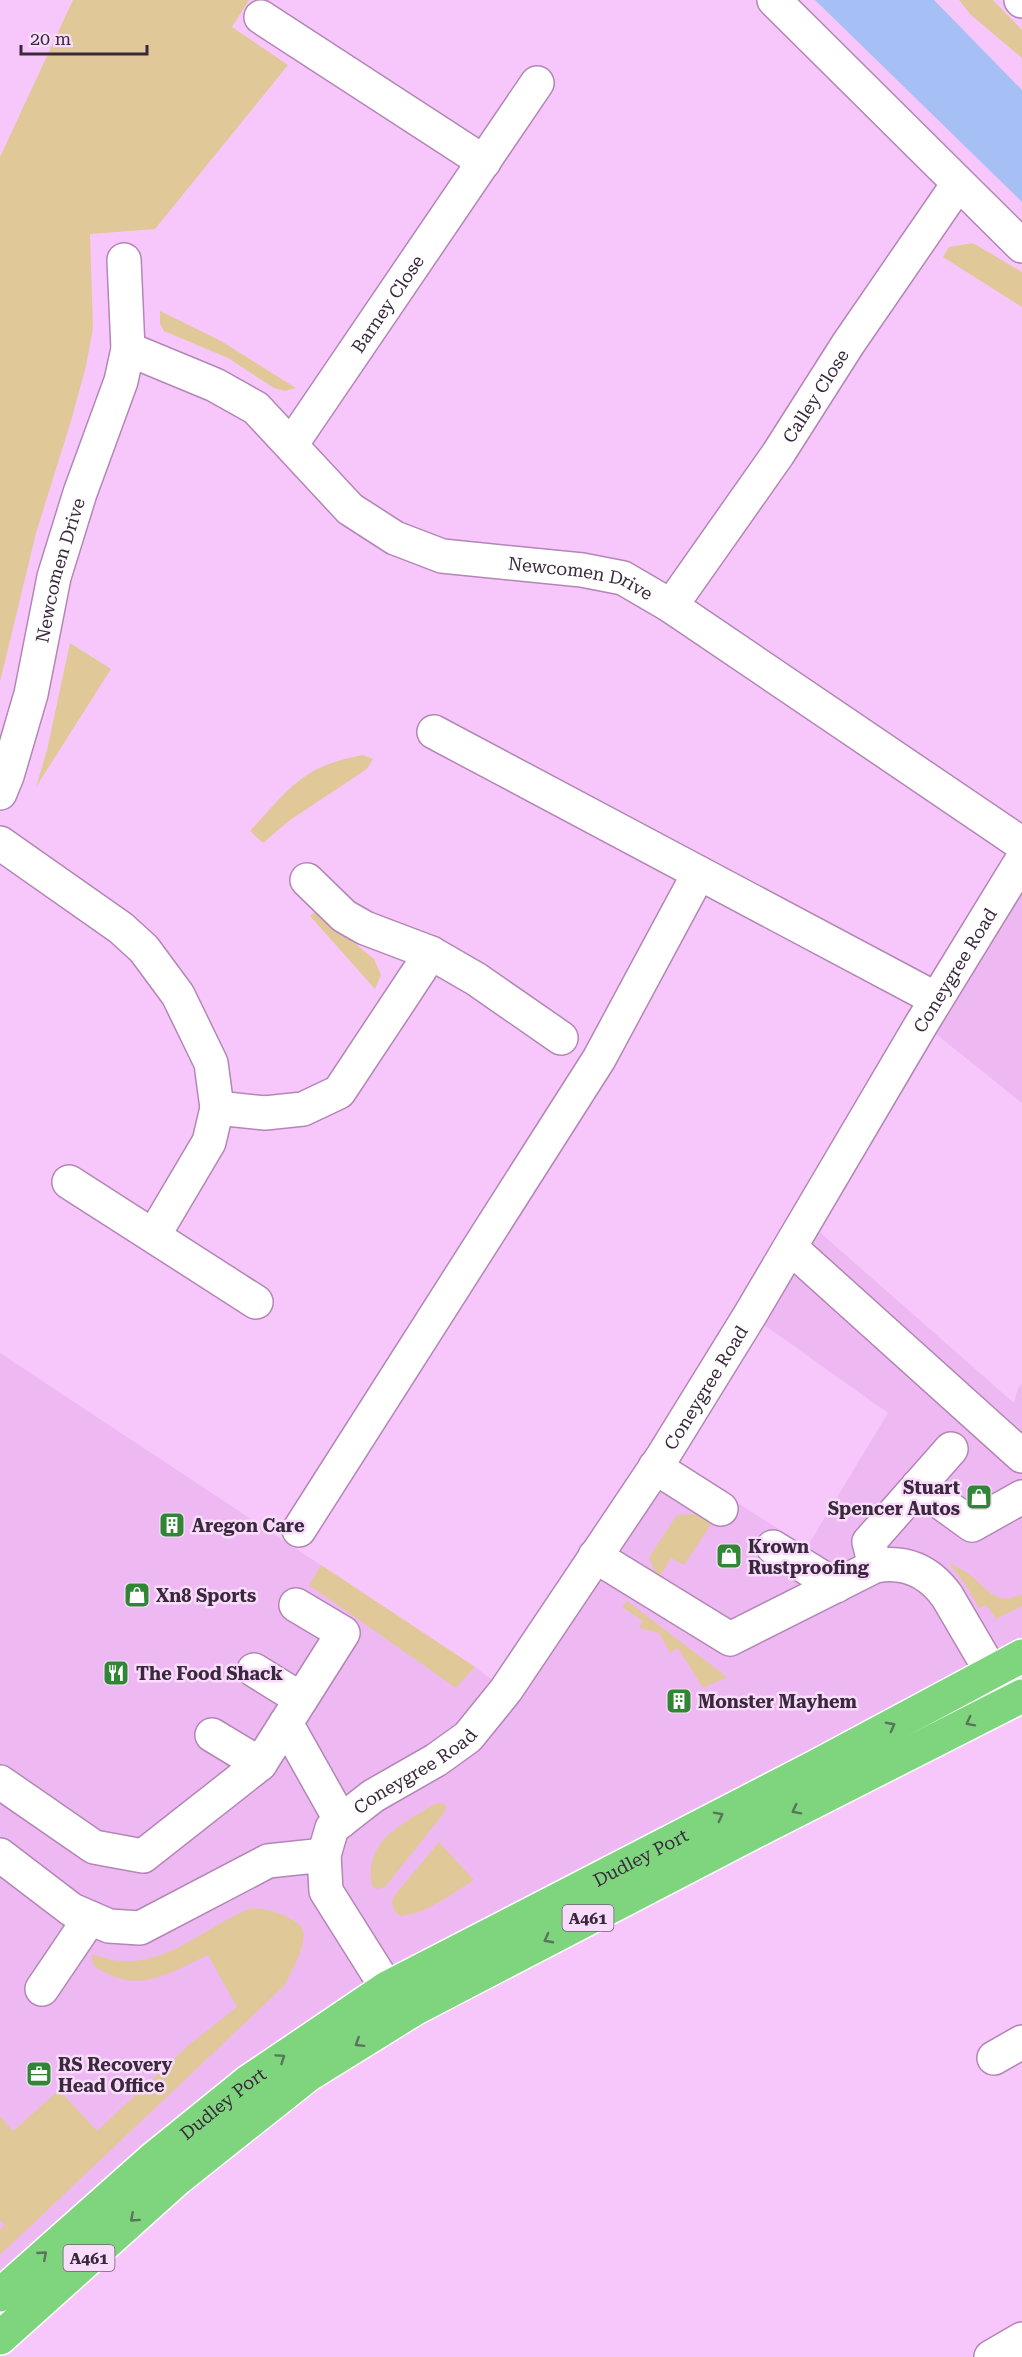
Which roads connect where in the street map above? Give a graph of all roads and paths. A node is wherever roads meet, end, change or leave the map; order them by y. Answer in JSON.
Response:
{"nodes":[{"id":1,"x":774,"y":0,"type":"edge"},
{"id":2,"x":261,"y":17,"type":"dead end"},
{"id":3,"x":537,"y":83,"type":"dead end"},
{"id":4,"x":484,"y":162,"type":"junction"},
{"id":5,"x":958,"y":184,"type":"junction"},
{"id":6,"x":1022,"y":246,"type":"edge"},
{"id":7,"x":124,"y":260,"type":"dead end"},
{"id":8,"x":128,"y":349,"type":"junction"},
{"id":9,"x":291,"y":445,"type":"junction"},
{"id":10,"x":671,"y":606,"type":"junction"},
{"id":11,"x":434,"y":732,"type":"dead end"},
{"id":12,"x":0,"y":793,"type":"edge"},
{"id":13,"x":0,"y":843,"type":"edge"},
{"id":14,"x":1022,"y":844,"type":"edge"},
{"id":15,"x":1022,"y":860,"type":"edge"},
{"id":16,"x":699,"y":873,"type":"junction"},
{"id":17,"x":307,"y":880,"type":"dead end"},
{"id":18,"x":431,"y":953,"type":"junction"},
{"id":19,"x":936,"y":999,"type":"junction"},
{"id":20,"x":561,"y":1038,"type":"dead end"},
{"id":21,"x":217,"y":1108,"type":"junction"},
{"id":22,"x":69,"y":1182,"type":"dead end"},
{"id":23,"x":154,"y":1235,"type":"junction"},
{"id":24,"x":791,"y":1248,"type":"junction"},
{"id":25,"x":256,"y":1302,"type":"dead end"},
{"id":26,"x":951,"y":1449,"type":"dead end"},
{"id":27,"x":1022,"y":1456,"type":"edge"},
{"id":28,"x":655,"y":1467,"type":"junction"},
{"id":29,"x":918,"y":1486,"type":"junction"},
{"id":30,"x":1022,"y":1497,"type":"edge"},
{"id":31,"x":721,"y":1509,"type":"dead end"},
{"id":32,"x":299,"y":1530,"type":"dead end"},
{"id":33,"x":773,"y":1546,"type":"dead end"},
{"id":34,"x":595,"y":1556,"type":"junction"},
{"id":35,"x":875,"y":1566,"type":"junction"},
{"id":36,"x":836,"y":1586,"type":"junction"},
{"id":37,"x":296,"y":1605,"type":"dead end"},
{"id":38,"x":1022,"y":1656,"type":"edge"},
{"id":39,"x":254,"y":1670,"type":"dead end"},
{"id":40,"x":991,"y":1672,"type":"junction"},
{"id":41,"x":1015,"y":1699,"type":"edge"},
{"id":42,"x":294,"y":1711,"type":"junction"},
{"id":43,"x":212,"y":1735,"type":"dead end"},
{"id":44,"x":260,"y":1764,"type":"junction"},
{"id":45,"x":0,"y":1782,"type":"edge"},
{"id":46,"x":340,"y":1821,"type":"junction"},
{"id":47,"x":0,"y":1855,"type":"edge"},
{"id":48,"x":324,"y":1855,"type":"junction"},
{"id":49,"x":90,"y":1918,"type":"junction"},
{"id":50,"x":511,"y":1958,"type":"junction"},
{"id":51,"x":387,"y":1988,"type":"junction"},
{"id":52,"x":42,"y":1989,"type":"dead end"},
{"id":53,"x":389,"y":2025,"type":"junction"},
{"id":54,"x":1022,"y":2043,"type":"edge"},
{"id":55,"x":994,"y":2058,"type":"dead end"},
{"id":56,"x":165,"y":2169,"type":"junction"},
{"id":57,"x":0,"y":2295,"type":"edge"},
{"id":58,"x":0,"y":2338,"type":"edge"},
{"id":59,"x":1022,"y":2339,"type":"edge"},
{"id":60,"x":991,"y":2357,"type":"edge"}],
"edges":[{"from":1,"to":5,"type":"street"},
{"from":2,"to":4,"type":"street"},
{"from":3,"to":4,"type":"street","name":"Barney Close"},
{"from":4,"to":9,"type":"street","name":"Barney Close"},
{"from":5,"to":6,"type":"street"},
{"from":5,"to":10,"type":"street","name":"Calley Close"},
{"from":7,"to":8,"type":"street","name":"Newcomen Drive"},
{"from":8,"to":9,"type":"street","name":"Newcomen Drive"},
{"from":8,"to":12,"type":"street","name":"Newcomen Drive"},
{"from":9,"to":10,"type":"street","name":"Newcomen Drive"},
{"from":10,"to":14,"type":"street","name":"Newcomen Drive"},
{"from":11,"to":16,"type":"street"},
{"from":13,"to":21,"type":"street"},
{"from":15,"to":19,"type":"street","name":"Coneygree Road"},
{"from":16,"to":19,"type":"street"},
{"from":16,"to":32,"type":"street"},
{"from":17,"to":18,"type":"street"},
{"from":18,"to":20,"type":"street"},
{"from":18,"to":21,"type":"street"},
{"from":19,"to":24,"type":"street","name":"Coneygree Road"},
{"from":21,"to":23,"type":"street"},
{"from":22,"to":23,"type":"street"},
{"from":23,"to":25,"type":"street"},
{"from":24,"to":27,"type":"street"},
{"from":24,"to":28,"type":"street","name":"Coneygree Road"},
{"from":26,"to":29,"type":"street"},
{"from":28,"to":31,"type":"street"},
{"from":28,"to":34,"type":"street","name":"Coneygree Road"},
{"from":29,"to":30,"type":"street"},
{"from":29,"to":35,"type":"street"},
{"from":33,"to":36,"type":"street"},
{"from":34,"to":36,"type":"street"},
{"from":34,"to":46,"type":"street","name":"Coneygree Road"},
{"from":35,"to":36,"type":"street"},
{"from":35,"to":40,"type":"street"},
{"from":37,"to":42,"type":"street"},
{"from":38,"to":40,"type":"highway","name":"Dudley Port","number":"A461"},
{"from":39,"to":42,"type":"street"},
{"from":40,"to":41,"type":"street"},
{"from":51,"to":40,"type":"highway","name":"Dudley Port","number":"A461","one_way":true},
{"from":41,"to":50,"type":"highway","name":"Dudley Port","number":"A461","one_way":true},
{"from":42,"to":44,"type":"street"},
{"from":42,"to":46,"type":"street"},
{"from":43,"to":44,"type":"street"},
{"from":44,"to":45,"type":"street"},
{"from":46,"to":48,"type":"street","name":"Coneygree Road"},
{"from":47,"to":49,"type":"street"},
{"from":48,"to":49,"type":"street"},
{"from":48,"to":51,"type":"street","name":"Coneygree Road"},
{"from":49,"to":52,"type":"street"},
{"from":50,"to":51,"type":"highway"},
{"from":50,"to":53,"type":"highway","name":"Dudley Port","number":"A461"},
{"from":51,"to":53,"type":"highway"},
{"from":56,"to":51,"type":"highway","name":"Dudley Port","number":"A461","one_way":true},
{"from":53,"to":56,"type":"highway","name":"Dudley Port","number":"A461","one_way":true},
{"from":54,"to":55,"type":"street"},
{"from":57,"to":56,"type":"highway","number":"A461","one_way":true},
{"from":56,"to":58,"type":"highway","number":"A461","one_way":true},
{"from":59,"to":60,"type":"street"}]}
